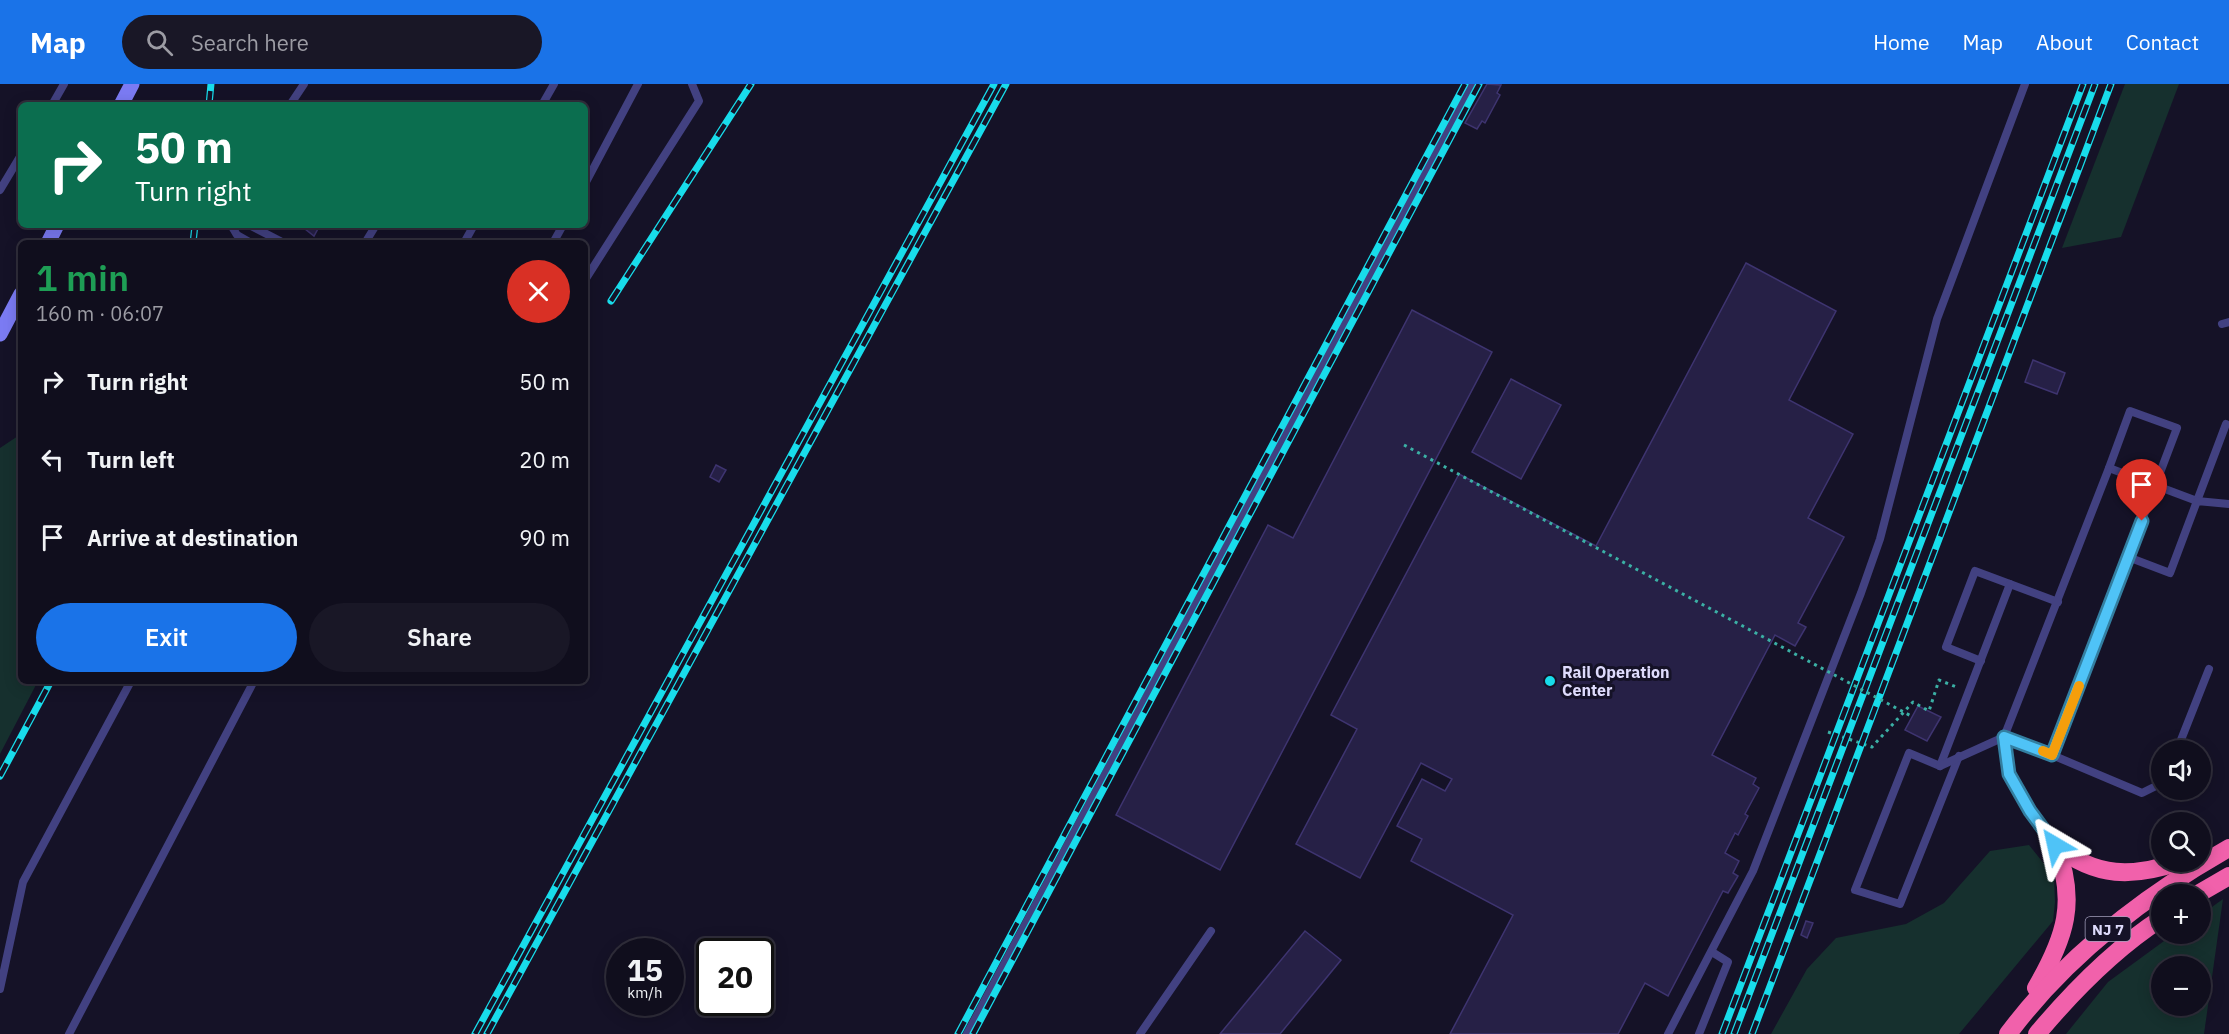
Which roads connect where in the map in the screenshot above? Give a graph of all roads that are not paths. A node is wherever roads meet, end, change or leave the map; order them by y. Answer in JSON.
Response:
{"nodes":[{"id":1,"x":64,"y":84,"type":"edge"},
{"id":2,"x":132,"y":84,"type":"edge"},
{"id":3,"x":304,"y":84,"type":"edge"},
{"id":4,"x":554,"y":84,"type":"edge"},
{"id":5,"x":638,"y":84,"type":"edge"},
{"id":6,"x":692,"y":84,"type":"edge"},
{"id":7,"x":1472,"y":84,"type":"edge"},
{"id":8,"x":2025,"y":84,"type":"edge"},
{"id":9,"x":54,"y":102,"type":"edge"},
{"id":10,"x":123,"y":102,"type":"edge"},
{"id":11,"x":292,"y":102,"type":"edge"},
{"id":12,"x":544,"y":102,"type":"edge"},
{"id":13,"x":18,"y":160,"type":"edge"},
{"id":14,"x":588,"y":178,"type":"edge"},
{"id":15,"x":0,"y":190,"type":"edge"},
{"id":16,"x":233,"y":228,"type":"edge"},
{"id":17,"x":255,"y":228,"type":"edge"},
{"id":18,"x":246,"y":240,"type":"edge"},
{"id":19,"x":278,"y":240,"type":"edge"},
{"id":20,"x":588,"y":275,"type":"edge"},
{"id":21,"x":18,"y":300,"type":"edge"},
{"id":22,"x":0,"y":334,"type":"edge"},
{"id":23,"x":2226,"y":424,"type":"dead end"},
{"id":24,"x":2109,"y":468,"type":"junction"},
{"id":25,"x":2156,"y":485,"type":"junction"},
{"id":26,"x":2197,"y":501,"type":"junction"},
{"id":27,"x":2229,"y":504,"type":"edge"},
{"id":28,"x":2128,"y":557,"type":"junction"},
{"id":29,"x":2010,"y":584,"type":"junction"},
{"id":30,"x":2058,"y":602,"type":"junction"},
{"id":31,"x":1981,"y":661,"type":"junction"},
{"id":32,"x":2209,"y":669,"type":"dead end"},
{"id":33,"x":128,"y":684,"type":"edge"},
{"id":34,"x":252,"y":684,"type":"edge"},
{"id":35,"x":2004,"y":737,"type":"junction"},
{"id":36,"x":2181,"y":740,"type":"edge"},
{"id":37,"x":2052,"y":755,"type":"junction"},
{"id":38,"x":1959,"y":756,"type":"junction"},
{"id":39,"x":1940,"y":766,"type":"junction"},
{"id":40,"x":2151,"y":789,"type":"edge"},
{"id":41,"x":2055,"y":845,"type":"junction"},
{"id":42,"x":2229,"y":846,"type":"edge"},
{"id":43,"x":2211,"y":851,"type":"edge"},
{"id":44,"x":2151,"y":869,"type":"edge"},
{"id":45,"x":2229,"y":876,"type":"edge"},
{"id":46,"x":2211,"y":886,"type":"edge"},
{"id":47,"x":2151,"y":926,"type":"edge"},
{"id":48,"x":1211,"y":931,"type":"dead end"},
{"id":49,"x":1712,"y":952,"type":"junction"},
{"id":50,"x":0,"y":989,"type":"edge"},
{"id":51,"x":2012,"y":1029,"type":"edge"},
{"id":52,"x":69,"y":1034,"type":"edge"},
{"id":53,"x":967,"y":1034,"type":"edge"},
{"id":54,"x":1140,"y":1034,"type":"edge"},
{"id":55,"x":1668,"y":1034,"type":"edge"},
{"id":56,"x":1699,"y":1034,"type":"edge"},
{"id":57,"x":2037,"y":1034,"type":"edge"}],
"edges":[{"from":1,"to":9,"type":"lane"},
{"from":2,"to":10,"type":"main road"},
{"from":3,"to":11,"type":"lane"},
{"from":4,"to":12,"type":"lane"},
{"from":5,"to":14,"type":"lane"},
{"from":6,"to":20,"type":"lane"},
{"from":7,"to":53,"type":"lane"},
{"from":8,"to":49,"type":"lane"},
{"from":13,"to":15,"type":"lane"},
{"from":16,"to":18,"type":"lane"},
{"from":17,"to":19,"type":"lane"},
{"from":21,"to":22,"type":"main road"},
{"from":23,"to":26,"type":"lane"},
{"from":24,"to":25,"type":"lane"},
{"from":24,"to":25,"type":"lane"},
{"from":24,"to":30,"type":"lane"},
{"from":25,"to":26,"type":"lane"},
{"from":25,"to":28,"type":"lane"},
{"from":26,"to":27,"type":"lane"},
{"from":26,"to":28,"type":"lane"},
{"from":28,"to":37,"type":"lane"},
{"from":29,"to":30,"type":"lane"},
{"from":29,"to":31,"type":"lane"},
{"from":29,"to":31,"type":"lane"},
{"from":30,"to":35,"type":"lane"},
{"from":31,"to":39,"type":"lane"},
{"from":32,"to":36,"type":"lane"},
{"from":33,"to":50,"type":"lane"},
{"from":34,"to":52,"type":"lane"},
{"from":35,"to":37,"type":"lane"},
{"from":35,"to":38,"type":"lane"},
{"from":35,"to":41,"type":"lane"},
{"from":37,"to":40,"type":"lane"},
{"from":38,"to":39,"type":"lane"},
{"from":38,"to":39,"type":"lane"},
{"from":41,"to":44,"type":"highway"},
{"from":41,"to":51,"type":"highway"},
{"from":42,"to":43,"type":"highway"},
{"from":42,"to":51,"type":"highway","number":"NJ 7"},
{"from":45,"to":46,"type":"highway"},
{"from":47,"to":57,"type":"highway"},
{"from":48,"to":54,"type":"lane"},
{"from":49,"to":55,"type":"lane"},
{"from":49,"to":56,"type":"lane"}]}
